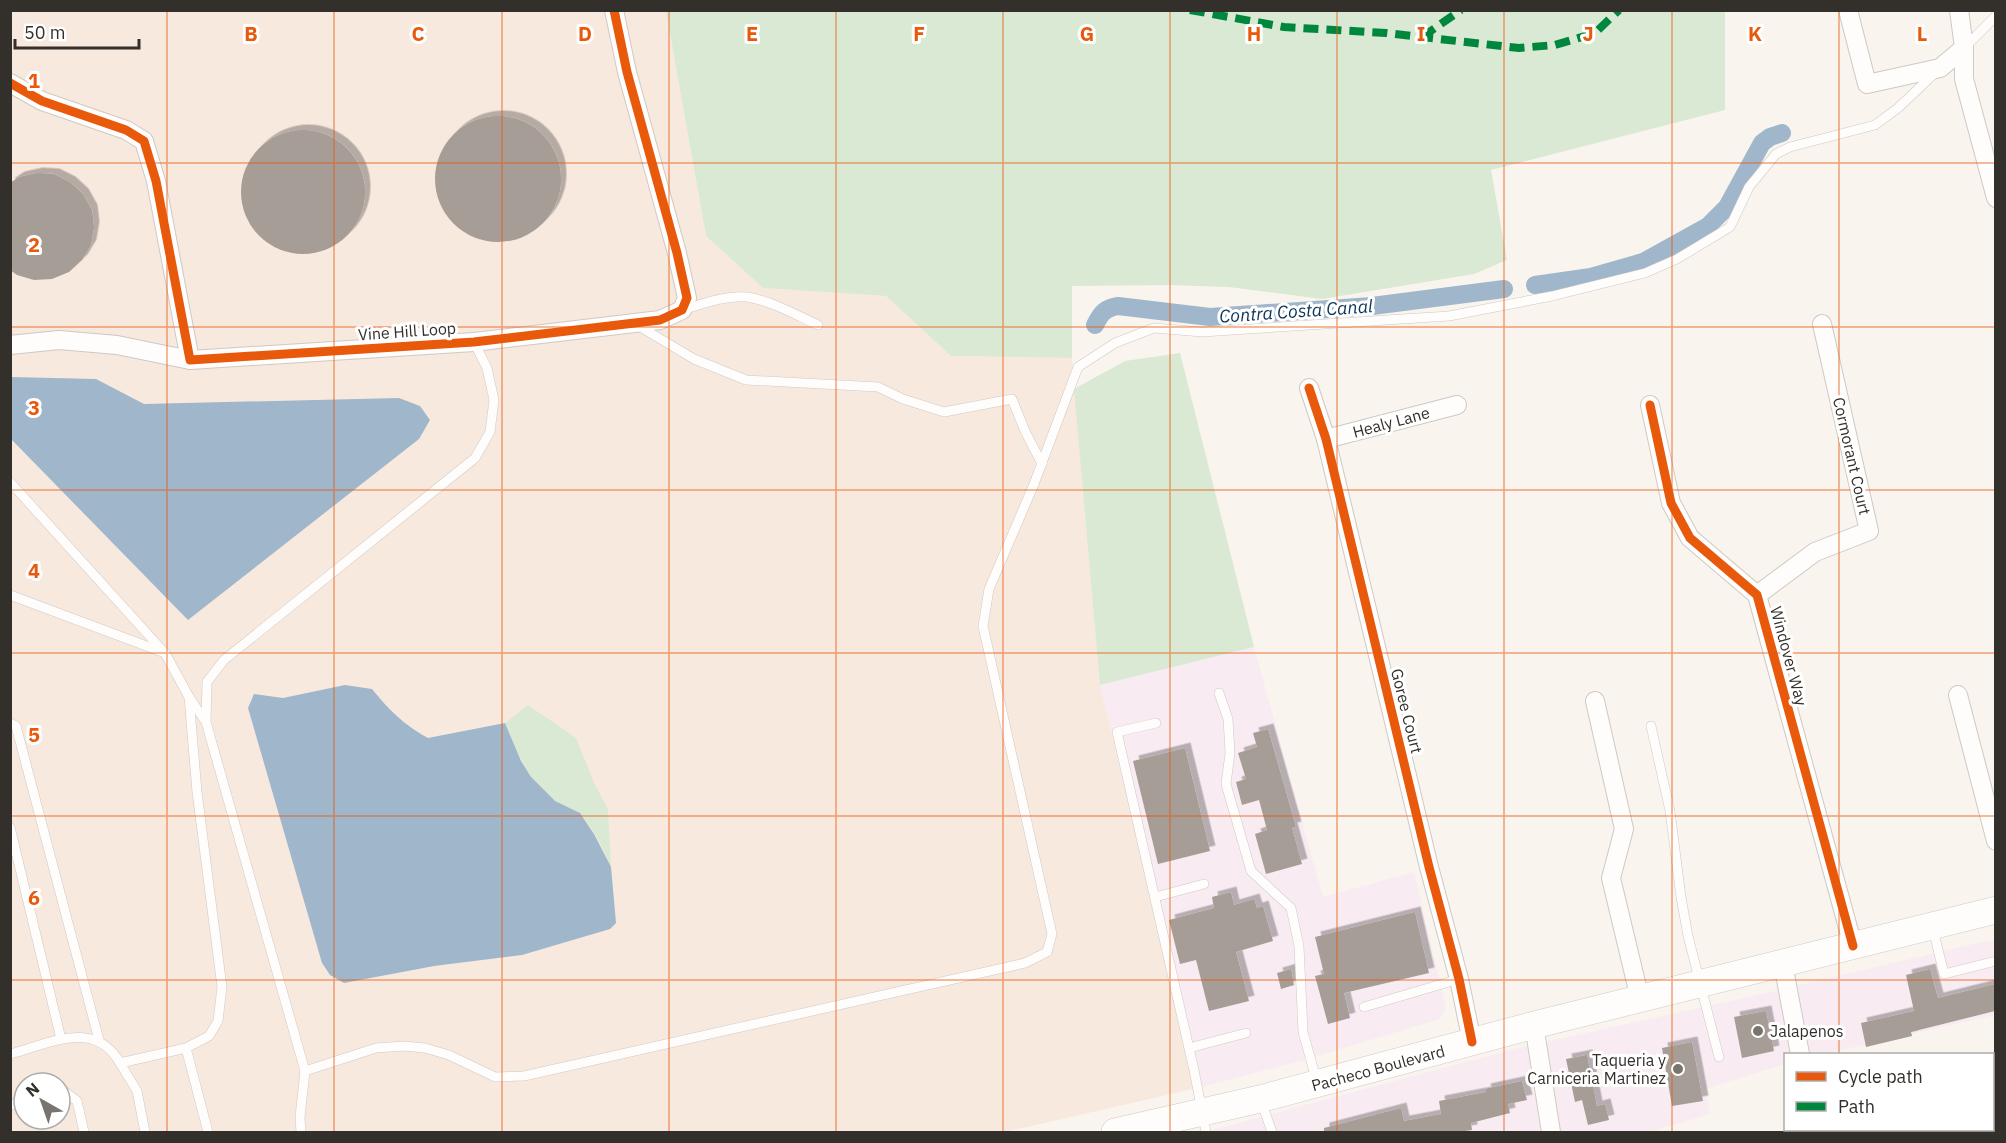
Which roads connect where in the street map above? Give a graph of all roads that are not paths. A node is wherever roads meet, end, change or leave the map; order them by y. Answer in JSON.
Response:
{"nodes":[{"id":1,"x":614,"y":10,"type":"edge"},
{"id":2,"x":1848,"y":10,"type":"edge"},
{"id":3,"x":1959,"y":10,"type":"edge"},
{"id":4,"x":1995,"y":16,"type":"edge"},
{"id":5,"x":1964,"y":48,"type":"junction"},
{"id":6,"x":1940,"y":68,"type":"junction"},
{"id":7,"x":10,"y":83,"type":"edge"},
{"id":8,"x":1993,"y":172,"type":"edge"},
{"id":9,"x":1995,"y":198,"type":"edge"},
{"id":10,"x":682,"y":310,"type":"junction"},
{"id":11,"x":634,"y":324,"type":"junction"},
{"id":12,"x":1822,"y":324,"type":"dead end"},
{"id":13,"x":818,"y":325,"type":"dead end"},
{"id":14,"x":474,"y":342,"type":"junction"},
{"id":15,"x":10,"y":345,"type":"edge"},
{"id":16,"x":190,"y":360,"type":"junction"},
{"id":17,"x":1309,"y":387,"type":"dead end"},
{"id":18,"x":1457,"y":405,"type":"dead end"},
{"id":19,"x":1650,"y":405,"type":"dead end"},
{"id":20,"x":1326,"y":439,"type":"junction"},
{"id":21,"x":1042,"y":464,"type":"junction"},
{"id":22,"x":10,"y":482,"type":"edge"},
{"id":23,"x":10,"y":595,"type":"edge"},
{"id":24,"x":1757,"y":595,"type":"junction"},
{"id":25,"x":165,"y":653,"type":"junction"},
{"id":26,"x":1219,"y":693,"type":"dead end"},
{"id":27,"x":1958,"y":695,"type":"dead end"},
{"id":28,"x":189,"y":697,"type":"junction"},
{"id":29,"x":1595,"y":701,"type":"dead end"},
{"id":30,"x":206,"y":722,"type":"junction"},
{"id":31,"x":10,"y":723,"type":"edge"},
{"id":32,"x":1156,"y":723,"type":"dead end"},
{"id":33,"x":1651,"y":726,"type":"dead end"},
{"id":34,"x":10,"y":827,"type":"edge"},
{"id":35,"x":1995,"y":842,"type":"edge"},
{"id":36,"x":1204,"y":884,"type":"dead end"},
{"id":37,"x":1155,"y":897,"type":"junction"},
{"id":38,"x":1995,"y":910,"type":"edge"},
{"id":39,"x":1932,"y":926,"type":"junction"},
{"id":40,"x":1853,"y":946,"type":"junction"},
{"id":41,"x":1995,"y":962,"type":"edge"},
{"id":42,"x":1783,"y":964,"type":"junction"},
{"id":43,"x":1459,"y":979,"type":"junction"},
{"id":44,"x":1700,"y":984,"type":"junction"},
{"id":45,"x":1640,"y":999,"type":"junction"},
{"id":46,"x":1364,"y":1007,"type":"dead end"},
{"id":47,"x":1534,"y":1025,"type":"junction"},
{"id":48,"x":1246,"y":1033,"type":"dead end"},
{"id":49,"x":61,"y":1039,"type":"junction"},
{"id":50,"x":99,"y":1040,"type":"junction"},
{"id":51,"x":1472,"y":1042,"type":"junction"},
{"id":52,"x":186,"y":1048,"type":"junction"},
{"id":53,"x":1189,"y":1048,"type":"junction"},
{"id":54,"x":1800,"y":1053,"type":"edge"},
{"id":55,"x":10,"y":1054,"type":"edge"},
{"id":56,"x":1719,"y":1057,"type":"dead end"},
{"id":57,"x":120,"y":1063,"type":"junction"},
{"id":58,"x":305,"y":1071,"type":"junction"},
{"id":59,"x":1318,"y":1085,"type":"junction"},
{"id":60,"x":72,"y":1097,"type":"edge"},
{"id":61,"x":1260,"y":1099,"type":"junction"},
{"id":62,"x":1204,"y":1123,"type":"edge"},
{"id":63,"x":1132,"y":1131,"type":"edge"},
{"id":64,"x":84,"y":1132,"type":"edge"},
{"id":65,"x":145,"y":1132,"type":"edge"},
{"id":66,"x":208,"y":1132,"type":"edge"},
{"id":67,"x":301,"y":1132,"type":"edge"},
{"id":68,"x":1272,"y":1132,"type":"edge"},
{"id":69,"x":1551,"y":1132,"type":"edge"}],
"edges":[{"from":1,"to":10,"type":"street"},
{"from":2,"to":6,"type":"street"},
{"from":3,"to":5,"type":"street"},
{"from":4,"to":5,"type":"lane"},
{"from":5,"to":6,"type":"street"},
{"from":5,"to":8,"type":"street"},
{"from":6,"to":21,"type":"lane"},
{"from":7,"to":16,"type":"street"},
{"from":8,"to":9,"type":"street"},
{"from":10,"to":11,"type":"street","name":"Vine Hill Loop"},
{"from":10,"to":13,"type":"lane"},
{"from":11,"to":14,"type":"street","name":"Vine Hill Loop"},
{"from":11,"to":21,"type":"lane"},
{"from":12,"to":24,"type":"street","name":"Cormorant Court"},
{"from":14,"to":16,"type":"street","name":"Vine Hill Loop"},
{"from":14,"to":30,"type":"lane"},
{"from":15,"to":16,"type":"street","name":"Vine Hill Loop"},
{"from":17,"to":20,"type":"street","name":"Goree Court"},
{"from":18,"to":20,"type":"street","name":"Healy Lane"},
{"from":19,"to":24,"type":"street","name":"Windover Way"},
{"from":20,"to":43,"type":"street","name":"Goree Court"},
{"from":21,"to":58,"type":"lane"},
{"from":22,"to":25,"type":"lane"},
{"from":23,"to":25,"type":"lane"},
{"from":24,"to":40,"type":"street","name":"Windover Way"},
{"from":25,"to":28,"type":"lane"},
{"from":26,"to":59,"type":"lane"},
{"from":27,"to":35,"type":"street"},
{"from":28,"to":30,"type":"lane"},
{"from":28,"to":52,"type":"lane"},
{"from":29,"to":45,"type":"street"},
{"from":30,"to":58,"type":"lane"},
{"from":31,"to":50,"type":"lane"},
{"from":32,"to":37,"type":"lane"},
{"from":33,"to":44,"type":"lane"},
{"from":34,"to":49,"type":"lane"},
{"from":36,"to":37,"type":"lane"},
{"from":37,"to":53,"type":"lane"},
{"from":38,"to":39,"type":"main road","name":"Pacheco Boulevard"},
{"from":39,"to":40,"type":"main road","name":"Pacheco Boulevard"},
{"from":39,"to":41,"type":"lane"},
{"from":40,"to":42,"type":"main road","name":"Pacheco Boulevard"},
{"from":42,"to":44,"type":"main road","name":"Pacheco Boulevard"},
{"from":42,"to":54,"type":"street"},
{"from":43,"to":46,"type":"lane"},
{"from":43,"to":51,"type":"street","name":"Goree Court"},
{"from":44,"to":45,"type":"main road","name":"Pacheco Boulevard"},
{"from":44,"to":56,"type":"lane"},
{"from":45,"to":47,"type":"main road","name":"Pacheco Boulevard"},
{"from":47,"to":51,"type":"main road","name":"Pacheco Boulevard"},
{"from":47,"to":69,"type":"street"},
{"from":48,"to":53,"type":"lane"},
{"from":49,"to":50,"type":"lane"},
{"from":49,"to":55,"type":"lane"},
{"from":50,"to":57,"type":"lane"},
{"from":51,"to":59,"type":"main road","name":"Pacheco Boulevard"},
{"from":52,"to":57,"type":"lane"},
{"from":52,"to":66,"type":"lane"},
{"from":53,"to":62,"type":"lane"},
{"from":57,"to":65,"type":"lane"},
{"from":58,"to":67,"type":"lane"},
{"from":59,"to":61,"type":"main road","name":"Pacheco Boulevard"},
{"from":60,"to":64,"type":"lane"},
{"from":61,"to":62,"type":"main road","name":"Pacheco Boulevard"},
{"from":61,"to":68,"type":"lane"},
{"from":62,"to":63,"type":"main road","name":"Pacheco Boulevard"}]}
